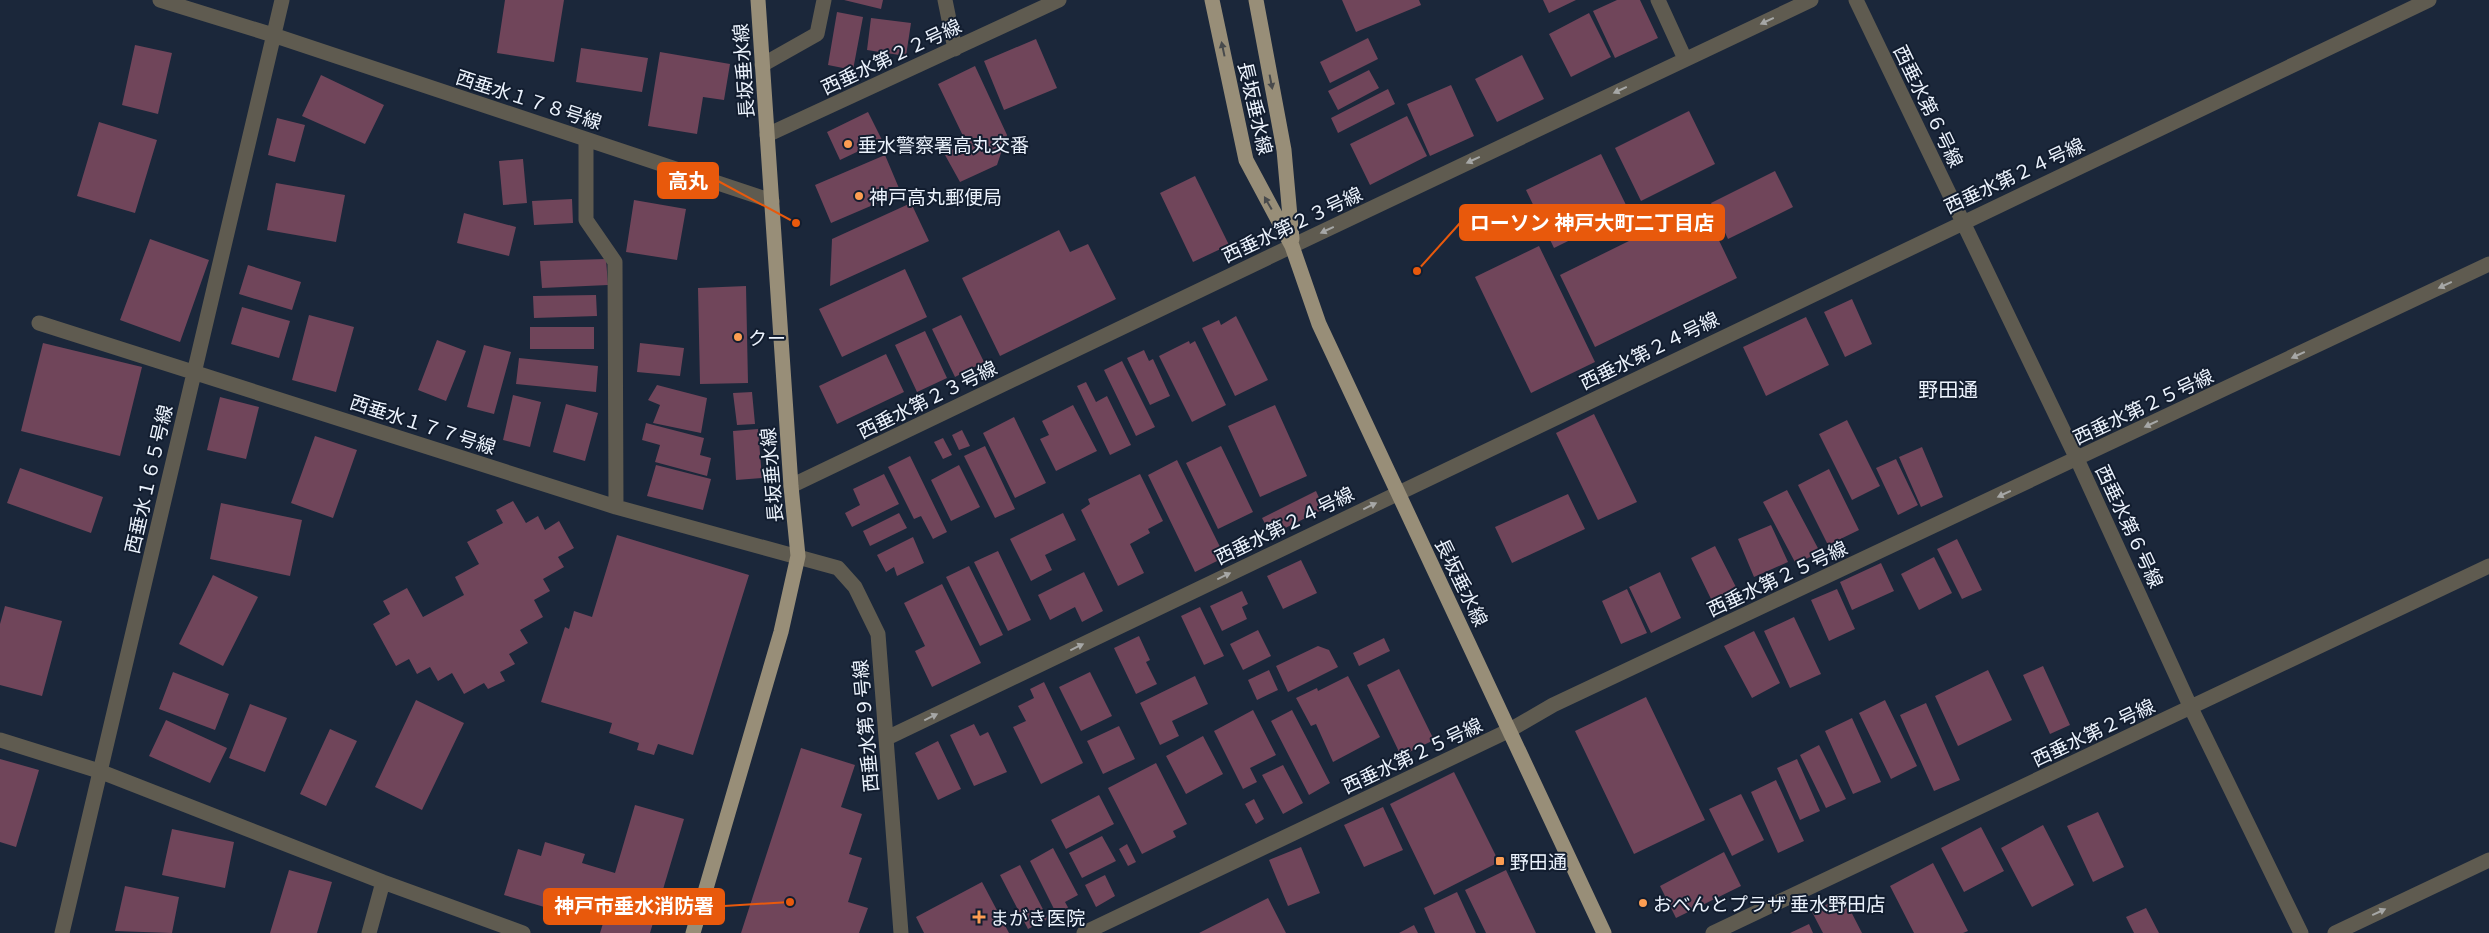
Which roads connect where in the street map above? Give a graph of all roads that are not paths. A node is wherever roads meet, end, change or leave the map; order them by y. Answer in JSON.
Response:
{"nodes":[{"id":1,"x":160,"y":0,"type":"edge"},
{"id":2,"x":282,"y":0,"type":"edge"},
{"id":3,"x":758,"y":0,"type":"edge"},
{"id":4,"x":824,"y":0,"type":"edge"},
{"id":5,"x":945,"y":0,"type":"edge"},
{"id":6,"x":1059,"y":0,"type":"edge"},
{"id":7,"x":1212,"y":0,"type":"edge"},
{"id":8,"x":1256,"y":0,"type":"edge"},
{"id":9,"x":1658,"y":0,"type":"edge"},
{"id":10,"x":1811,"y":0,"type":"edge"},
{"id":11,"x":1856,"y":0,"type":"edge"},
{"id":12,"x":2429,"y":0,"type":"edge"},
{"id":13,"x":273,"y":35,"type":"junction"},
{"id":14,"x":955,"y":49,"type":"junction"},
{"id":15,"x":1685,"y":59,"type":"junction"},
{"id":16,"x":762,"y":65,"type":"junction"},
{"id":17,"x":767,"y":135,"type":"junction"},
{"id":18,"x":586,"y":140,"type":"junction"},
{"id":19,"x":772,"y":201,"type":"junction"},
{"id":20,"x":1963,"y":221,"type":"junction"},
{"id":21,"x":1292,"y":246,"type":"junction"},
{"id":22,"x":2489,"y":264,"type":"edge"},
{"id":23,"x":39,"y":323,"type":"dead end"},
{"id":24,"x":194,"y":372,"type":"junction"},
{"id":25,"x":2077,"y":460,"type":"junction"},
{"id":26,"x":791,"y":486,"type":"junction"},
{"id":27,"x":1397,"y":493,"type":"junction"},
{"id":28,"x":616,"y":507,"type":"junction"},
{"id":29,"x":798,"y":556,"type":"junction"},
{"id":30,"x":2489,"y":566,"type":"edge"},
{"id":31,"x":2191,"y":708,"type":"junction"},
{"id":32,"x":1510,"y":730,"type":"junction"},
{"id":33,"x":887,"y":738,"type":"junction"},
{"id":34,"x":0,"y":740,"type":"edge"},
{"id":35,"x":99,"y":771,"type":"junction"},
{"id":36,"x":2489,"y":860,"type":"edge"},
{"id":37,"x":383,"y":882,"type":"junction"},
{"id":38,"x":62,"y":933,"type":"edge"},
{"id":39,"x":369,"y":933,"type":"edge"},
{"id":40,"x":523,"y":933,"type":"edge"},
{"id":41,"x":693,"y":933,"type":"edge"},
{"id":42,"x":901,"y":933,"type":"edge"},
{"id":43,"x":1084,"y":933,"type":"edge"},
{"id":44,"x":1604,"y":933,"type":"edge"},
{"id":45,"x":1713,"y":933,"type":"edge"},
{"id":46,"x":2301,"y":933,"type":"edge"},
{"id":47,"x":2335,"y":933,"type":"edge"}],
"edges":[{"from":1,"to":13,"type":"street","name":"西垂水１７８号線"},
{"from":2,"to":13,"type":"street","name":"西垂水１６５号線"},
{"from":3,"to":16,"type":"main road","name":"長坂垂水線"},
{"from":4,"to":16,"type":"street"},
{"from":5,"to":14,"type":"street"},
{"from":6,"to":14,"type":"street","name":"西垂水第２２号線"},
{"from":21,"to":7,"type":"main road","name":"長坂垂水線","one_way":true},
{"from":8,"to":21,"type":"main road","name":"長坂垂水線","one_way":true},
{"from":9,"to":15,"type":"street"},
{"from":10,"to":15,"type":"street","name":"西垂水第２３号線","one_way":true},
{"from":11,"to":20,"type":"street","name":"西垂水第６号線"},
{"from":12,"to":20,"type":"street","name":"西垂水第２４号線"},
{"from":13,"to":18,"type":"street","name":"西垂水１７８号線"},
{"from":13,"to":24,"type":"street","name":"西垂水１６５号線"},
{"from":14,"to":17,"type":"street","name":"西垂水第２２号線"},
{"from":15,"to":21,"type":"street","name":"西垂水第２３号線","one_way":true},
{"from":16,"to":17,"type":"main road","name":"長坂垂水線"},
{"from":17,"to":19,"type":"main road","name":"長坂垂水線"},
{"from":18,"to":19,"type":"street","name":"西垂水１７８号線"},
{"from":18,"to":28,"type":"street"},
{"from":19,"to":26,"type":"main road","name":"長坂垂水線"},
{"from":20,"to":25,"type":"street","name":"西垂水第６号線"},
{"from":20,"to":27,"type":"street","name":"西垂水第２４号線"},
{"from":21,"to":26,"type":"street","name":"西垂水第２３号線"},
{"from":21,"to":27,"type":"main road","name":"長坂垂水線"},
{"from":22,"to":25,"type":"street","name":"西垂水第２５号線","one_way":true},
{"from":23,"to":24,"type":"street","name":"西垂水１７７号線"},
{"from":24,"to":28,"type":"street","name":"西垂水１７７号線"},
{"from":24,"to":35,"type":"street","name":"西垂水１６５号線"},
{"from":25,"to":31,"type":"street","name":"西垂水第６号線"},
{"from":25,"to":32,"type":"street","name":"西垂水第２５号線","one_way":true},
{"from":26,"to":29,"type":"main road","name":"長坂垂水線"},
{"from":27,"to":32,"type":"main road","name":"長坂垂水線"},
{"from":33,"to":27,"type":"street","name":"西垂水第２４号線","one_way":true},
{"from":28,"to":29,"type":"street","name":"西垂水１７７号線"},
{"from":29,"to":33,"type":"street","name":"西垂水第９号線"},
{"from":29,"to":41,"type":"main road","name":"長坂垂水線"},
{"from":30,"to":31,"type":"street","name":"西垂水第２号線"},
{"from":31,"to":45,"type":"street","name":"西垂水第２号線"},
{"from":31,"to":46,"type":"street","name":"西垂水第６号線"},
{"from":32,"to":43,"type":"street","name":"西垂水第２５号線"},
{"from":32,"to":44,"type":"main road","name":"長坂垂水線"},
{"from":33,"to":42,"type":"street","name":"西垂水第９号線"},
{"from":34,"to":35,"type":"street"},
{"from":35,"to":37,"type":"street"},
{"from":35,"to":38,"type":"street","name":"西垂水１６５号線"},
{"from":47,"to":36,"type":"street","one_way":true},
{"from":37,"to":39,"type":"street"},
{"from":37,"to":40,"type":"street"}]}
